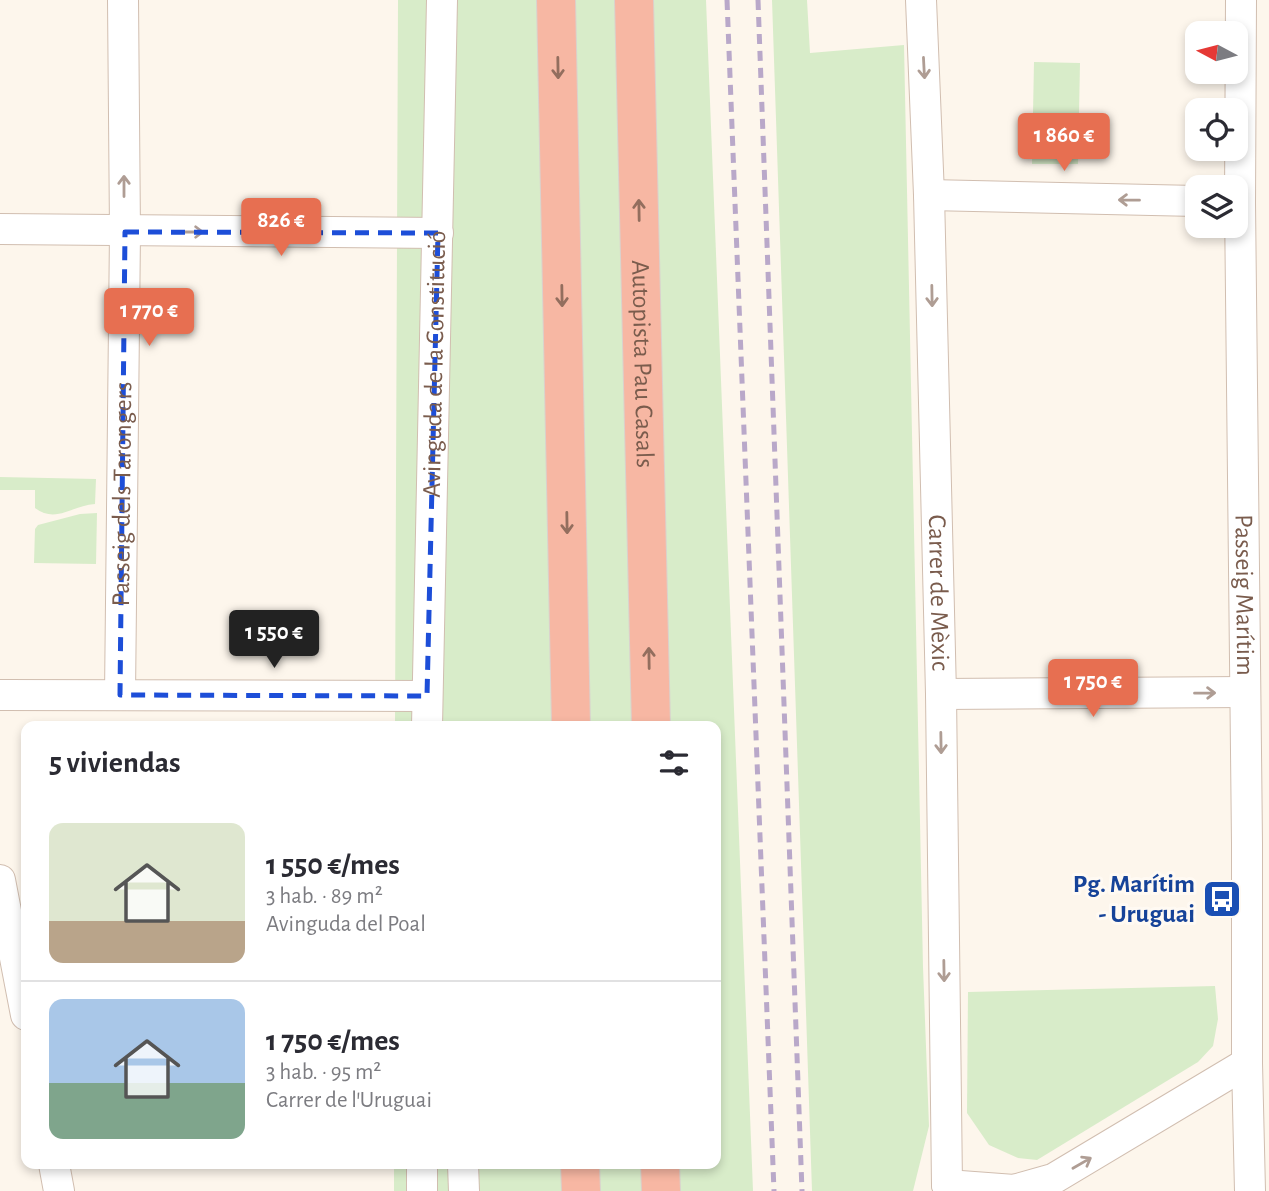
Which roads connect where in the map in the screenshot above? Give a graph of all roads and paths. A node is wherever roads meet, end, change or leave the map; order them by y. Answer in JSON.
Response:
{"nodes":[{"id":1,"x":123,"y":0,"type":"edge"},
{"id":2,"x":442,"y":0,"type":"edge"},
{"id":3,"x":556,"y":0,"type":"edge"},
{"id":4,"x":634,"y":0,"type":"edge"},
{"id":5,"x":921,"y":0,"type":"edge"},
{"id":6,"x":1241,"y":0,"type":"edge"},
{"id":7,"x":1238,"y":175,"type":"edge"},
{"id":8,"x":929,"y":195,"type":"junction"},
{"id":9,"x":1185,"y":201,"type":"edge"},
{"id":10,"x":0,"y":229,"type":"edge"},
{"id":11,"x":125,"y":232,"type":"junction"},
{"id":12,"x":438,"y":233,"type":"junction"},
{"id":13,"x":1239,"y":238,"type":"edge"},
{"id":14,"x":1245,"y":692,"type":"junction"},
{"id":15,"x":941,"y":694,"type":"junction"},
{"id":16,"x":0,"y":695,"type":"edge"},
{"id":17,"x":120,"y":695,"type":"junction"},
{"id":18,"x":427,"y":696,"type":"junction"},
{"id":19,"x":427,"y":721,"type":"edge"},
{"id":20,"x":571,"y":721,"type":"edge"},
{"id":21,"x":651,"y":721,"type":"edge"},
{"id":22,"x":0,"y":880,"type":"edge"},
{"id":23,"x":21,"y":979,"type":"edge"},
{"id":24,"x":1247,"y":1063,"type":"junction"},
{"id":25,"x":55,"y":1169,"type":"edge"},
{"id":26,"x":422,"y":1169,"type":"edge"},
{"id":27,"x":463,"y":1169,"type":"edge"},
{"id":28,"x":580,"y":1169,"type":"edge"},
{"id":29,"x":660,"y":1169,"type":"edge"},
{"id":30,"x":944,"y":1188,"type":"edge"},
{"id":31,"x":59,"y":1191,"type":"edge"},
{"id":32,"x":422,"y":1191,"type":"edge"},
{"id":33,"x":464,"y":1191,"type":"edge"},
{"id":34,"x":581,"y":1191,"type":"edge"},
{"id":35,"x":661,"y":1191,"type":"edge"},
{"id":36,"x":1251,"y":1191,"type":"edge"}],
"edges":[{"from":11,"to":1,"type":"street","name":"Passeig dels Tarongers","one_way":true},
{"from":2,"to":12,"type":"street","name":"Avinguda de la Constitució"},
{"from":3,"to":20,"type":"highway","one_way":true},
{"from":21,"to":4,"type":"highway","name":"Autopista Pau Casals","one_way":true},
{"from":5,"to":8,"type":"street","name":"Carrer de Mèxic","one_way":true},
{"from":6,"to":7,"type":"street","name":"Passeig Marítim"},
{"from":9,"to":8,"type":"street","one_way":true},
{"from":8,"to":15,"type":"street","name":"Carrer de Mèxic","one_way":true},
{"from":10,"to":11,"type":"street"},
{"from":11,"to":12,"type":"street","one_way":true},
{"from":11,"to":17,"type":"street","name":"Passeig dels Tarongers"},
{"from":12,"to":18,"type":"street","name":"Avinguda de la Constitució"},
{"from":13,"to":14,"type":"street","name":"Passeig Marítim"},
{"from":15,"to":14,"type":"street","one_way":true},
{"from":14,"to":24,"type":"street","name":"Passeig Marítim"},
{"from":15,"to":30,"type":"street","name":"Carrer de Mèxic","one_way":true},
{"from":16,"to":17,"type":"street"},
{"from":17,"to":18,"type":"street"},
{"from":18,"to":19,"type":"street","name":"Avinguda de la Constitució"},
{"from":22,"to":23,"type":"street"},
{"from":30,"to":24,"type":"street","one_way":true},
{"from":24,"to":36,"type":"street","name":"Passeig Marítim"},
{"from":25,"to":31,"type":"street"},
{"from":26,"to":32,"type":"street"},
{"from":27,"to":33,"type":"street"},
{"from":28,"to":34,"type":"highway"},
{"from":29,"to":35,"type":"highway"}]}
